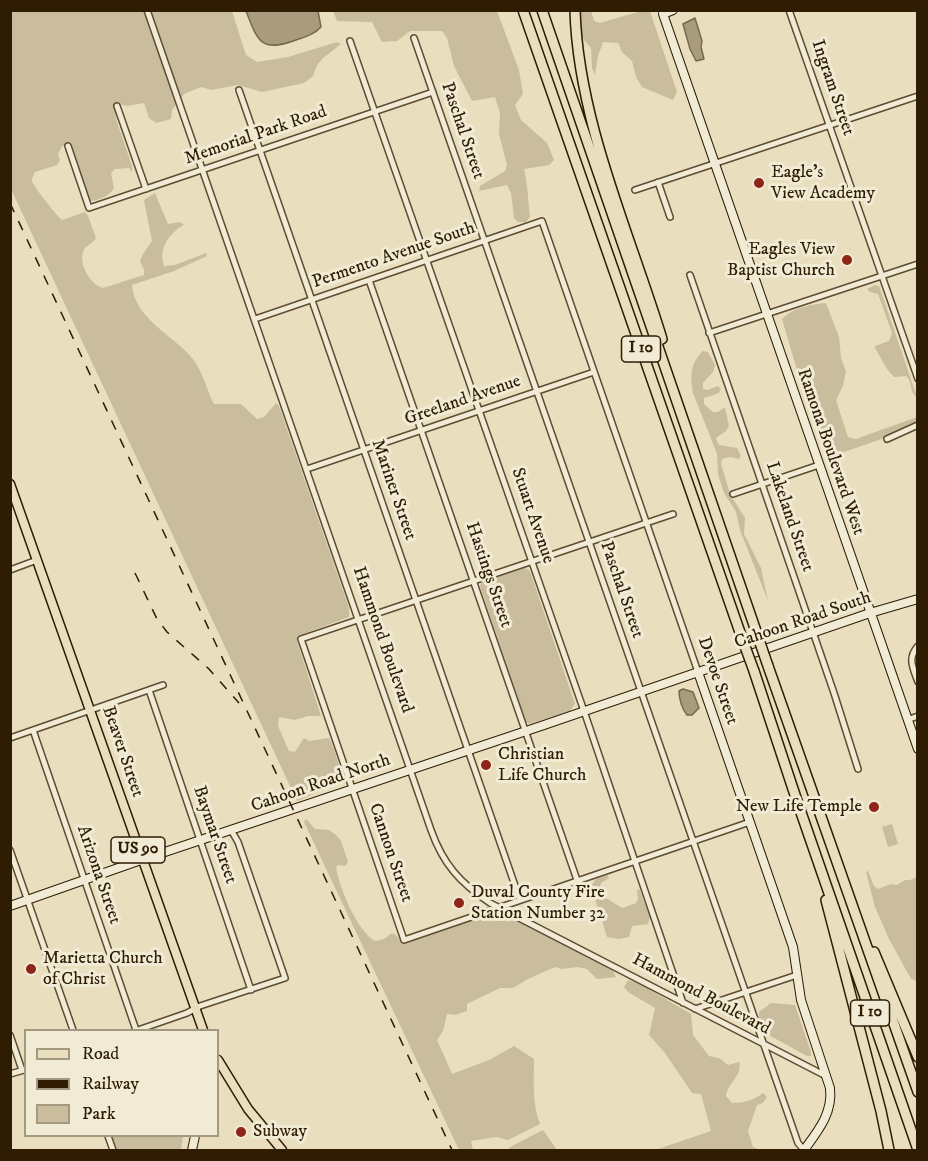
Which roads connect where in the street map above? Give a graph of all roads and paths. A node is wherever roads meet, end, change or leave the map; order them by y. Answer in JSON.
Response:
{"nodes":[{"id":1,"x":147,"y":10,"type":"edge"},
{"id":2,"x":518,"y":10,"type":"edge"},
{"id":3,"x":523,"y":10,"type":"edge"},
{"id":4,"x":542,"y":10,"type":"edge"},
{"id":5,"x":575,"y":10,"type":"edge"},
{"id":6,"x":673,"y":10,"type":"edge"},
{"id":7,"x":789,"y":10,"type":"edge"},
{"id":8,"x":663,"y":12,"type":"edge"},
{"id":9,"x":414,"y":38,"type":"dead end"},
{"id":10,"x":350,"y":41,"type":"dead end"},
{"id":11,"x":540,"y":58,"type":"junction"},
{"id":12,"x":239,"y":90,"type":"dead end"},
{"id":13,"x":433,"y":92,"type":"junction"},
{"id":14,"x":918,"y":96,"type":"edge"},
{"id":15,"x":117,"y":106,"type":"dead end"},
{"id":16,"x":375,"y":111,"type":"junction"},
{"id":17,"x":829,"y":125,"type":"junction"},
{"id":18,"x":68,"y":146,"type":"dead end"},
{"id":19,"x":260,"y":150,"type":"junction"},
{"id":20,"x":715,"y":164,"type":"junction"},
{"id":21,"x":203,"y":170,"type":"junction"},
{"id":22,"x":658,"y":182,"type":"junction"},
{"id":23,"x":146,"y":189,"type":"junction"},
{"id":24,"x":635,"y":190,"type":"dead end"},
{"id":25,"x":670,"y":217,"type":"dead end"},
{"id":26,"x":542,"y":221,"type":"joint"},
{"id":27,"x":484,"y":242,"type":"junction"},
{"id":28,"x":427,"y":261,"type":"junction"},
{"id":29,"x":918,"y":264,"type":"edge"},
{"id":30,"x":690,"y":276,"type":"dead end"},
{"id":31,"x":882,"y":276,"type":"junction"},
{"id":32,"x":369,"y":280,"type":"junction"},
{"id":33,"x":312,"y":300,"type":"junction"},
{"id":34,"x":767,"y":315,"type":"junction"},
{"id":35,"x":255,"y":318,"type":"junction"},
{"id":36,"x":710,"y":333,"type":"junction"},
{"id":37,"x":594,"y":372,"type":"junction"},
{"id":38,"x":918,"y":379,"type":"edge"},
{"id":39,"x":537,"y":392,"type":"junction"},
{"id":40,"x":677,"y":402,"type":"junction"},
{"id":41,"x":479,"y":411,"type":"junction"},
{"id":42,"x":918,"y":425,"type":"edge"},
{"id":43,"x":421,"y":431,"type":"junction"},
{"id":44,"x":887,"y":439,"type":"dead end"},
{"id":45,"x":364,"y":450,"type":"junction"},
{"id":46,"x":819,"y":465,"type":"junction"},
{"id":47,"x":307,"y":469,"type":"junction"},
{"id":48,"x":10,"y":484,"type":"edge"},
{"id":49,"x":762,"y":484,"type":"junction"},
{"id":50,"x":733,"y":494,"type":"dead end"},
{"id":51,"x":673,"y":514,"type":"dead end"},
{"id":52,"x":646,"y":523,"type":"junction"},
{"id":53,"x":589,"y":542,"type":"junction"},
{"id":54,"x":37,"y":560,"type":"junction"},
{"id":55,"x":532,"y":562,"type":"junction"},
{"id":56,"x":10,"y":570,"type":"edge"},
{"id":57,"x":474,"y":581,"type":"junction"},
{"id":58,"x":918,"y":599,"type":"edge"},
{"id":59,"x":416,"y":600,"type":"junction"},
{"id":60,"x":870,"y":614,"type":"junction"},
{"id":61,"x":359,"y":619,"type":"junction"},
{"id":62,"x":813,"y":633,"type":"junction"},
{"id":63,"x":918,"y":646,"type":"edge"},
{"id":64,"x":698,"y":672,"type":"junction"},
{"id":65,"x":918,"y":682,"type":"edge"},
{"id":66,"x":163,"y":685,"type":"dead end"},
{"id":67,"x":149,"y":690,"type":"junction"},
{"id":68,"x":641,"y":691,"type":"junction"},
{"id":69,"x":89,"y":709,"type":"junction"},
{"id":70,"x":584,"y":711,"type":"junction"},
{"id":71,"x":918,"y":716,"type":"edge"},
{"id":72,"x":907,"y":720,"type":"junction"},
{"id":73,"x":33,"y":730,"type":"junction"},
{"id":74,"x":526,"y":731,"type":"junction"},
{"id":75,"x":10,"y":738,"type":"edge"},
{"id":76,"x":918,"y":749,"type":"edge"},
{"id":77,"x":468,"y":750,"type":"junction"},
{"id":78,"x":411,"y":769,"type":"junction"},
{"id":79,"x":858,"y":769,"type":"dead end"},
{"id":80,"x":353,"y":788,"type":"junction"},
{"id":81,"x":750,"y":822,"type":"junction"},
{"id":82,"x":231,"y":830,"type":"junction"},
{"id":83,"x":200,"y":841,"type":"junction"},
{"id":84,"x":693,"y":842,"type":"junction"},
{"id":85,"x":10,"y":850,"type":"edge"},
{"id":86,"x":141,"y":860,"type":"junction"},
{"id":87,"x":635,"y":861,"type":"junction"},
{"id":88,"x":823,"y":877,"type":"junction"},
{"id":89,"x":843,"y":878,"type":"junction"},
{"id":90,"x":577,"y":880,"type":"junction"},
{"id":91,"x":84,"y":881,"type":"junction"},
{"id":92,"x":28,"y":900,"type":"junction"},
{"id":93,"x":520,"y":900,"type":"junction"},
{"id":94,"x":10,"y":906,"type":"edge"},
{"id":95,"x":500,"y":906,"type":"junction"},
{"id":96,"x":797,"y":975,"type":"junction"},
{"id":97,"x":251,"y":990,"type":"junction"},
{"id":98,"x":745,"y":992,"type":"junction"},
{"id":99,"x":683,"y":1003,"type":"junction"},
{"id":100,"x":695,"y":1009,"type":"junction"},
{"id":101,"x":194,"y":1010,"type":"junction"},
{"id":102,"x":73,"y":1029,"type":"edge"},
{"id":103,"x":137,"y":1029,"type":"edge"},
{"id":104,"x":140,"y":1029,"type":"edge"},
{"id":105,"x":203,"y":1029,"type":"edge"},
{"id":106,"x":10,"y":1035,"type":"edge"},
{"id":107,"x":763,"y":1045,"type":"junction"},
{"id":108,"x":918,"y":1057,"type":"edge"},
{"id":109,"x":219,"y":1062,"type":"edge"},
{"id":110,"x":24,"y":1070,"type":"edge"},
{"id":111,"x":10,"y":1074,"type":"edge"},
{"id":112,"x":219,"y":1074,"type":"edge"},
{"id":113,"x":227,"y":1077,"type":"junction"},
{"id":114,"x":827,"y":1077,"type":"junction"},
{"id":115,"x":918,"y":1092,"type":"edge"},
{"id":116,"x":282,"y":1150,"type":"edge"},
{"id":117,"x":804,"y":1150,"type":"edge"},
{"id":118,"x":889,"y":1150,"type":"edge"},
{"id":119,"x":918,"y":1150,"type":"edge"}],
"edges":[{"from":1,"to":21,"type":"street","name":"Hammond Boulevard"},
{"from":2,"to":11,"type":"highway"},
{"from":3,"to":11,"type":"highway","number":"I 10"},
{"from":4,"to":40,"type":"highway","number":"I 10"},
{"from":5,"to":40,"type":"highway"},
{"from":6,"to":8,"type":"street"},
{"from":7,"to":17,"type":"street","name":"Ingram Street"},
{"from":8,"to":20,"type":"street","name":"Ramona Boulevard West"},
{"from":9,"to":13,"type":"street","name":"Paschal Street"},
{"from":10,"to":16,"type":"street","name":"Stuart Avenue"},
{"from":11,"to":88,"type":"highway","number":"I 10","bridge":true},
{"from":12,"to":19,"type":"street","name":"Mariner Street"},
{"from":13,"to":16,"type":"street","name":"Memorial Park Road"},
{"from":13,"to":27,"type":"street","name":"Paschal Street"},
{"from":14,"to":17,"type":"street"},
{"from":15,"to":23,"type":"street"},
{"from":16,"to":19,"type":"street","name":"Memorial Park Road"},
{"from":16,"to":28,"type":"street","name":"Stuart Avenue"},
{"from":17,"to":20,"type":"street"},
{"from":17,"to":31,"type":"street","name":"Ingram Street"},
{"from":18,"to":23,"type":"street","name":"Memorial Park Road"},
{"from":19,"to":21,"type":"street","name":"Memorial Park Road"},
{"from":19,"to":33,"type":"street","name":"Mariner Street"},
{"from":20,"to":22,"type":"street"},
{"from":20,"to":34,"type":"street","name":"Ramona Boulevard West"},
{"from":21,"to":23,"type":"street","name":"Memorial Park Road"},
{"from":21,"to":35,"type":"street","name":"Hammond Boulevard"},
{"from":22,"to":24,"type":"street"},
{"from":22,"to":25,"type":"street"},
{"from":26,"to":27,"type":"street","name":"Permento Avenue South"},
{"from":26,"to":37,"type":"street","name":"Devoe Street"},
{"from":27,"to":28,"type":"street","name":"Permento Avenue South"},
{"from":27,"to":39,"type":"street","name":"Paschal Street"},
{"from":28,"to":32,"type":"street","name":"Permento Avenue South"},
{"from":28,"to":41,"type":"street","name":"Stuart Avenue"},
{"from":29,"to":31,"type":"street"},
{"from":30,"to":36,"type":"street","name":"Lakeland Street"},
{"from":31,"to":34,"type":"street"},
{"from":31,"to":38,"type":"street","name":"Ingram Street"},
{"from":32,"to":33,"type":"street","name":"Permento Avenue South"},
{"from":32,"to":43,"type":"street","name":"Hastings Street"},
{"from":33,"to":35,"type":"street","name":"Permento Avenue South"},
{"from":33,"to":45,"type":"street","name":"Mariner Street"},
{"from":34,"to":36,"type":"street"},
{"from":34,"to":46,"type":"street","name":"Ramona Boulevard West"},
{"from":35,"to":47,"type":"street","name":"Hammond Boulevard"},
{"from":36,"to":49,"type":"street","name":"Lakeland Street"},
{"from":37,"to":39,"type":"street","name":"Greeland Avenue"},
{"from":37,"to":52,"type":"street","name":"Devoe Street"},
{"from":39,"to":41,"type":"street","name":"Greeland Avenue"},
{"from":39,"to":53,"type":"street","name":"Paschal Street"},
{"from":40,"to":89,"type":"highway","number":"I 10","bridge":true},
{"from":41,"to":43,"type":"street","name":"Greeland Avenue"},
{"from":41,"to":55,"type":"street","name":"Stuart Avenue"},
{"from":42,"to":44,"type":"street"},
{"from":43,"to":45,"type":"street","name":"Greeland Avenue"},
{"from":43,"to":57,"type":"street","name":"Hastings Street"},
{"from":45,"to":47,"type":"street","name":"Greeland Avenue"},
{"from":45,"to":59,"type":"street","name":"Mariner Street"},
{"from":46,"to":49,"type":"street"},
{"from":46,"to":60,"type":"street","name":"Ramona Boulevard West"},
{"from":47,"to":61,"type":"street","name":"Hammond Boulevard"},
{"from":48,"to":54,"type":"main road","name":"Beaver Street","number":"US 90"},
{"from":49,"to":50,"type":"street"},
{"from":49,"to":62,"type":"street","name":"Lakeland Street"},
{"from":51,"to":52,"type":"street"},
{"from":52,"to":53,"type":"street"},
{"from":52,"to":64,"type":"street","name":"Devoe Street"},
{"from":53,"to":55,"type":"street"},
{"from":53,"to":68,"type":"street","name":"Paschal Street"},
{"from":54,"to":56,"type":"street"},
{"from":54,"to":69,"type":"main road","name":"Beaver Street","number":"US 90"},
{"from":55,"to":57,"type":"street"},
{"from":55,"to":70,"type":"street","name":"Stuart Avenue"},
{"from":57,"to":59,"type":"street"},
{"from":57,"to":74,"type":"street","name":"Hastings Street"},
{"from":58,"to":60,"type":"street","name":"Cahoon Road South"},
{"from":59,"to":61,"type":"street"},
{"from":59,"to":77,"type":"street","name":"Mariner Street"},
{"from":60,"to":62,"type":"street","name":"Cahoon Road South"},
{"from":60,"to":72,"type":"street","name":"Ramona Boulevard West"},
{"from":61,"to":78,"type":"street","name":"Hammond Boulevard"},
{"from":61,"to":80,"type":"street","name":"Cannon Street"},
{"from":62,"to":64,"type":"street","name":"Cahoon Road South"},
{"from":62,"to":79,"type":"street","name":"Lakeland Street"},
{"from":63,"to":65,"type":"street"},
{"from":64,"to":68,"type":"street"},
{"from":64,"to":81,"type":"street","name":"Devoe Street"},
{"from":66,"to":67,"type":"street"},
{"from":67,"to":69,"type":"street"},
{"from":67,"to":83,"type":"street","name":"Baymar Street"},
{"from":68,"to":70,"type":"street","name":"Cahoon Road North"},
{"from":68,"to":84,"type":"street","name":"Paschal Street"},
{"from":69,"to":73,"type":"street"},
{"from":69,"to":86,"type":"main road","name":"Beaver Street","number":"US 90"},
{"from":70,"to":74,"type":"street","name":"Cahoon Road North"},
{"from":70,"to":87,"type":"street","name":"Stuart Avenue"},
{"from":71,"to":72,"type":"street"},
{"from":72,"to":76,"type":"street","name":"Ramona Boulevard West"},
{"from":73,"to":75,"type":"street"},
{"from":73,"to":91,"type":"street","name":"Arizona Street"},
{"from":74,"to":77,"type":"street","name":"Cahoon Road North"},
{"from":74,"to":90,"type":"street","name":"Hastings Street"},
{"from":77,"to":78,"type":"street","name":"Cahoon Road North"},
{"from":77,"to":93,"type":"street","name":"Mariner Street"},
{"from":78,"to":80,"type":"street","name":"Cahoon Road North"},
{"from":78,"to":95,"type":"street","name":"Hammond Boulevard"},
{"from":80,"to":82,"type":"street","name":"Cahoon Road North"},
{"from":80,"to":95,"type":"street","name":"Cannon Street"},
{"from":81,"to":84,"type":"street"},
{"from":81,"to":96,"type":"street","name":"Devoe Street"},
{"from":82,"to":83,"type":"street","name":"Cahoon Road North"},
{"from":82,"to":97,"type":"street"},
{"from":83,"to":86,"type":"street","name":"Cahoon Road North"},
{"from":83,"to":97,"type":"street","name":"Baymar Street"},
{"from":84,"to":87,"type":"street"},
{"from":84,"to":98,"type":"street","name":"Paschal Street"},
{"from":85,"to":92,"type":"street"},
{"from":86,"to":91,"type":"street","name":"Cahoon Road North"},
{"from":86,"to":101,"type":"main road","name":"Beaver Street","number":"US 90"},
{"from":87,"to":90,"type":"street"},
{"from":87,"to":99,"type":"street","name":"Stuart Avenue"},
{"from":88,"to":118,"type":"highway"},
{"from":88,"to":119,"type":"highway","number":"I 10"},
{"from":89,"to":108,"type":"highway"},
{"from":89,"to":115,"type":"highway","number":"I 10"},
{"from":90,"to":93,"type":"street"},
{"from":91,"to":92,"type":"street","name":"Cahoon Road North"},
{"from":91,"to":103,"type":"street","name":"Arizona Street"},
{"from":92,"to":94,"type":"street","name":"Cahoon Road North"},
{"from":92,"to":102,"type":"street"},
{"from":93,"to":95,"type":"street"},
{"from":95,"to":99,"type":"street","name":"Hammond Boulevard"},
{"from":96,"to":98,"type":"street"},
{"from":96,"to":114,"type":"street","name":"Devoe Street"},
{"from":97,"to":101,"type":"street"},
{"from":98,"to":100,"type":"street"},
{"from":98,"to":107,"type":"street","name":"Paschal Street"},
{"from":99,"to":100,"type":"street","name":"Hammond Boulevard"},
{"from":100,"to":107,"type":"street","name":"Hammond Boulevard"},
{"from":101,"to":104,"type":"street"},
{"from":101,"to":105,"type":"main road","name":"Beaver Street","number":"US 90"},
{"from":106,"to":110,"type":"street"},
{"from":107,"to":114,"type":"street","name":"Hammond Boulevard"},
{"from":107,"to":117,"type":"street","name":"Paschal Street"},
{"from":109,"to":113,"type":"main road"},
{"from":110,"to":111,"type":"street"},
{"from":112,"to":113,"type":"street"},
{"from":113,"to":116,"type":"main road"},
{"from":114,"to":117,"type":"street","name":"Devoe Street"}]}
